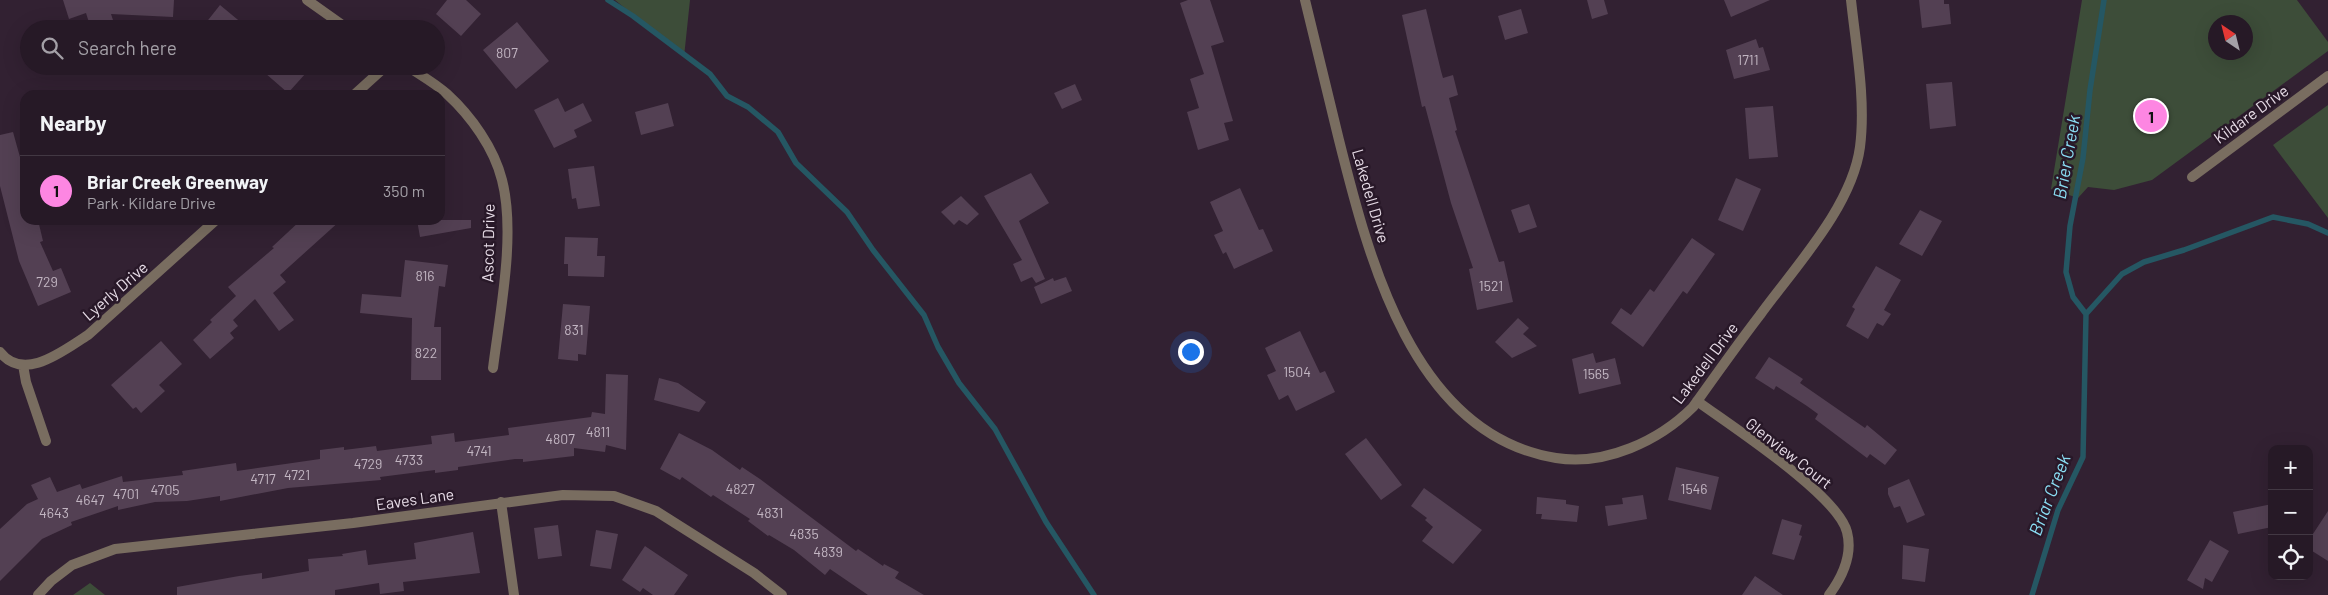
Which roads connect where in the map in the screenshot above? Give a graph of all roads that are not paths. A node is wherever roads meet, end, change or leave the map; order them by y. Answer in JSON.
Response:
{"nodes":[{"id":1,"x":307,"y":0,"type":"edge"},
{"id":2,"x":1305,"y":0,"type":"edge"},
{"id":3,"x":1851,"y":0,"type":"edge"},
{"id":4,"x":335,"y":20,"type":"edge"},
{"id":5,"x":376,"y":75,"type":"edge"},
{"id":6,"x":421,"y":75,"type":"edge"},
{"id":7,"x":2328,"y":76,"type":"edge"},
{"id":8,"x":360,"y":90,"type":"edge"},
{"id":9,"x":442,"y":90,"type":"edge"},
{"id":10,"x":445,"y":93,"type":"edge"},
{"id":11,"x":2192,"y":176,"type":"dead end"},
{"id":12,"x":210,"y":225,"type":"edge"},
{"id":13,"x":0,"y":352,"type":"edge"},
{"id":14,"x":23,"y":365,"type":"junction"},
{"id":15,"x":493,"y":368,"type":"dead end"},
{"id":16,"x":1697,"y":401,"type":"junction"},
{"id":17,"x":46,"y":441,"type":"dead end"},
{"id":18,"x":501,"y":502,"type":"junction"},
{"id":19,"x":38,"y":595,"type":"edge"},
{"id":20,"x":514,"y":595,"type":"edge"},
{"id":21,"x":782,"y":595,"type":"edge"},
{"id":22,"x":1829,"y":595,"type":"edge"}],
"edges":[{"from":1,"to":4,"type":"street"},
{"from":2,"to":16,"type":"street","name":"Lakedell Drive"},
{"from":3,"to":16,"type":"street","name":"Lakedell Drive"},
{"from":5,"to":8,"type":"street"},
{"from":6,"to":9,"type":"street","name":"Ascot Drive"},
{"from":7,"to":11,"type":"street","name":"Kildare Drive"},
{"from":10,"to":15,"type":"street","name":"Ascot Drive"},
{"from":12,"to":14,"type":"street","name":"Lyerly Drive"},
{"from":13,"to":14,"type":"street"},
{"from":14,"to":17,"type":"street"},
{"from":16,"to":22,"type":"street","name":"Glenview Court"},
{"from":18,"to":19,"type":"street","name":"Eaves Lane"},
{"from":18,"to":20,"type":"street"},
{"from":18,"to":21,"type":"street","name":"Eaves Lane"}]}
